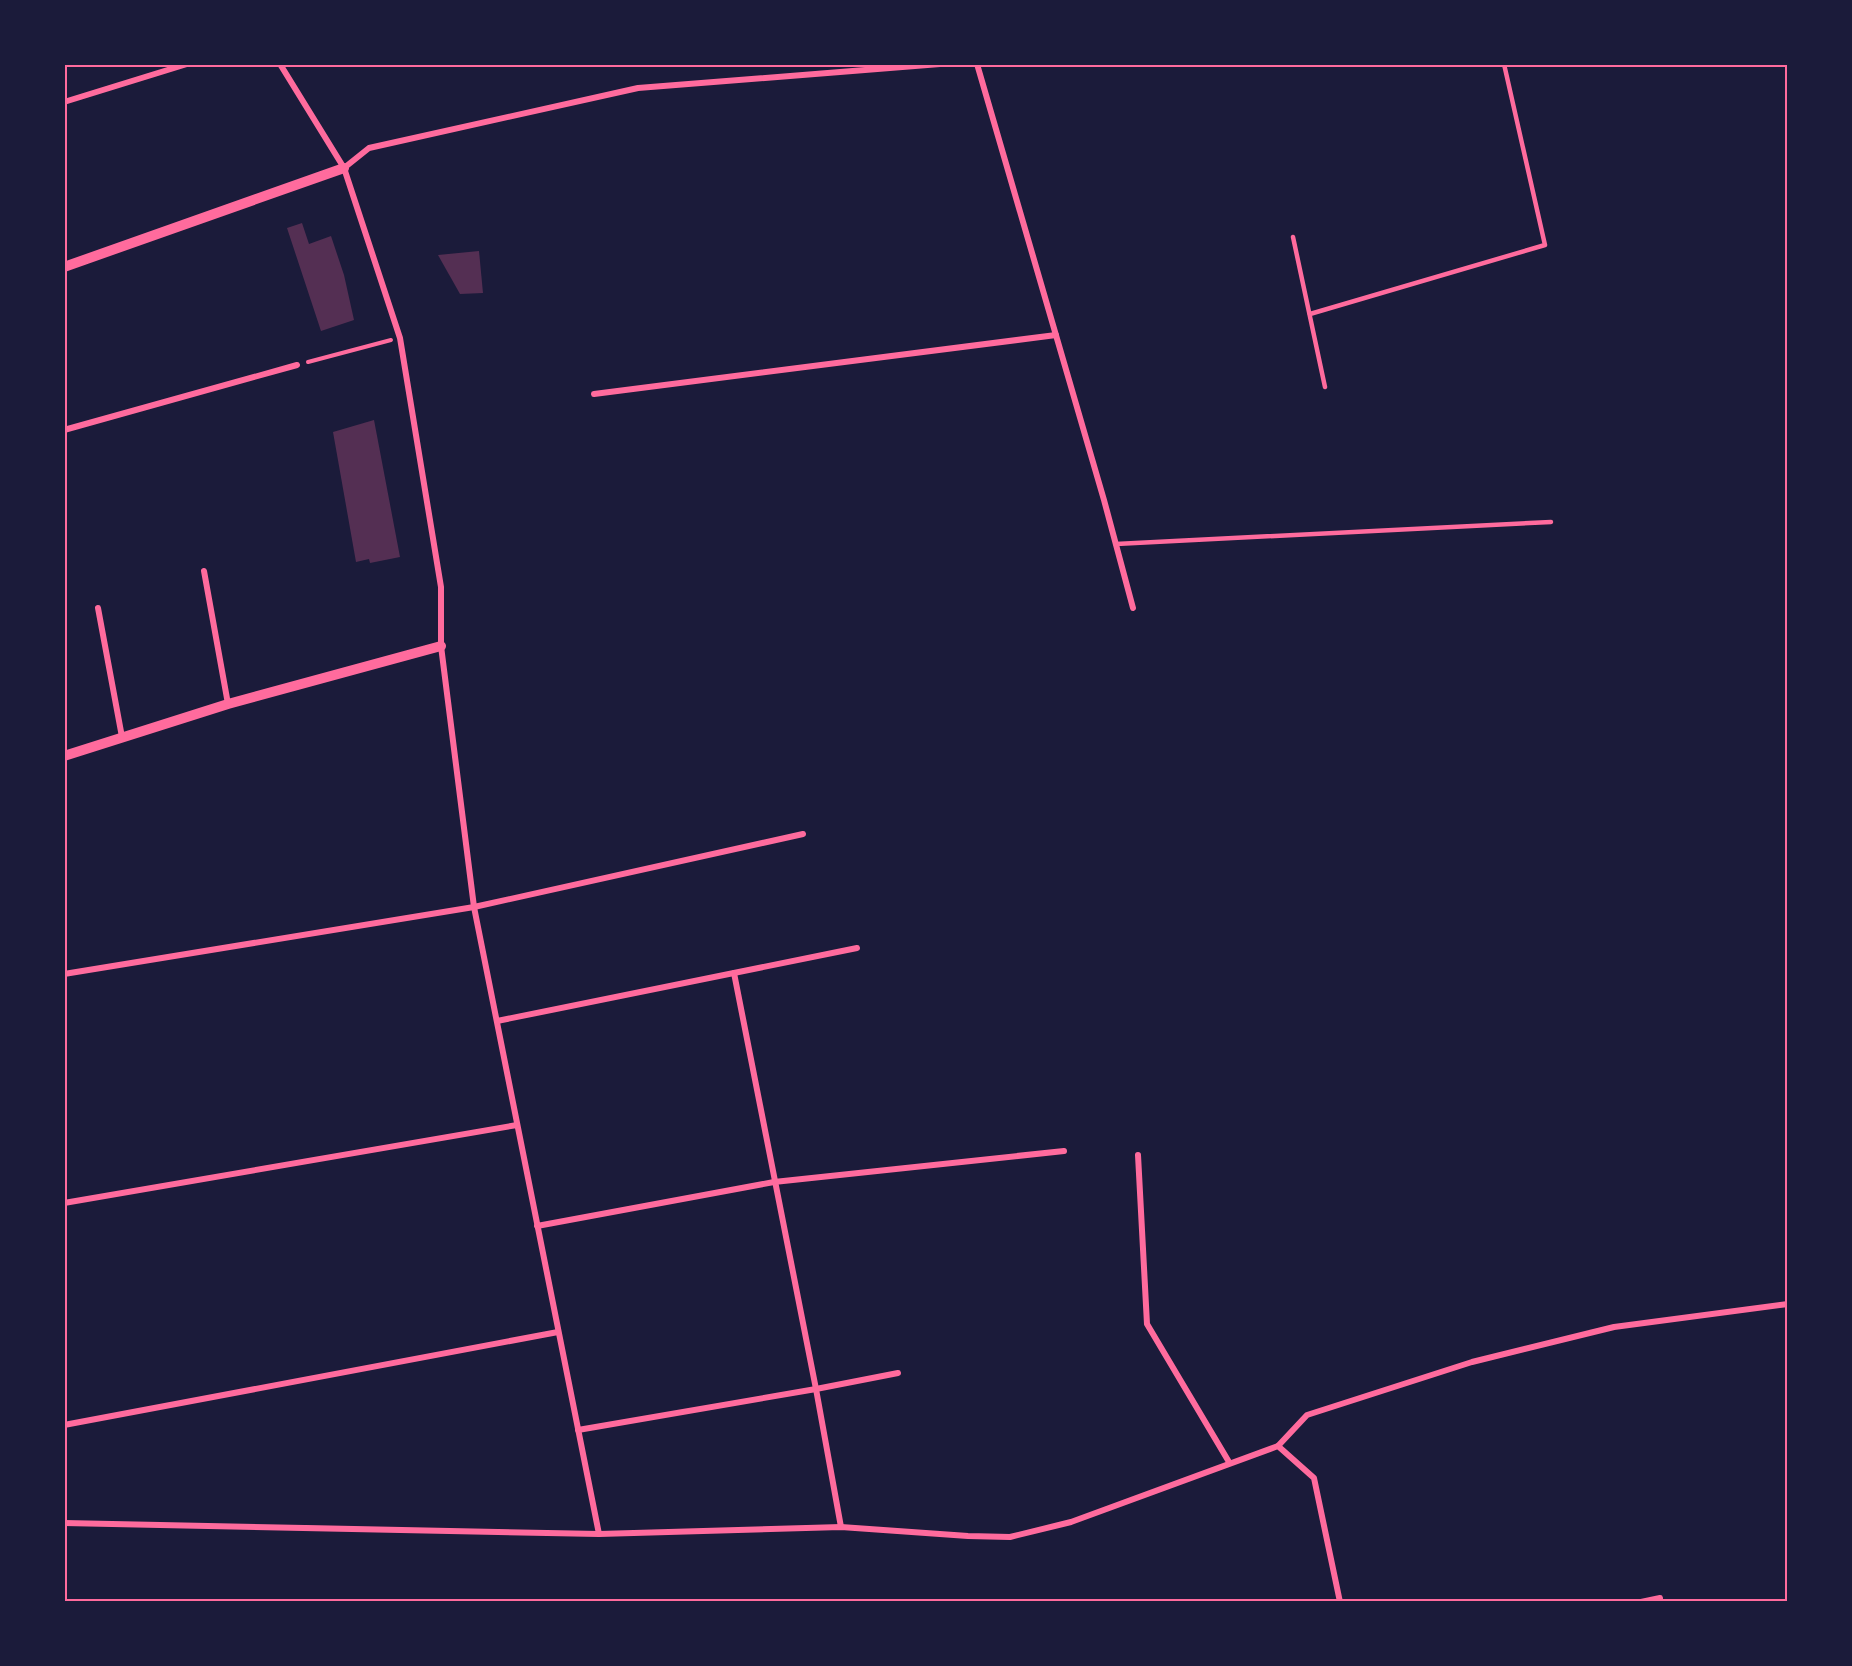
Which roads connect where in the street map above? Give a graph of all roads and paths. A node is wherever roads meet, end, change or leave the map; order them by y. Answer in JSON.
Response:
{"nodes":[{"id":1,"x":187,"y":64,"type":"edge"},
{"id":2,"x":280,"y":64,"type":"edge"},
{"id":3,"x":940,"y":64,"type":"edge"},
{"id":4,"x":977,"y":64,"type":"edge"},
{"id":5,"x":1504,"y":64,"type":"edge"},
{"id":6,"x":64,"y":102,"type":"edge"},
{"id":7,"x":344,"y":168,"type":"junction"},
{"id":8,"x":1293,"y":237,"type":"dead end"},
{"id":9,"x":64,"y":267,"type":"edge"},
{"id":10,"x":1310,"y":314,"type":"junction"},
{"id":11,"x":1056,"y":335,"type":"junction"},
{"id":12,"x":400,"y":338,"type":"junction"},
{"id":13,"x":297,"y":365,"type":"joint"},
{"id":14,"x":1325,"y":387,"type":"dead end"},
{"id":15,"x":594,"y":394,"type":"dead end"},
{"id":16,"x":64,"y":430,"type":"edge"},
{"id":17,"x":1551,"y":522,"type":"dead end"},
{"id":18,"x":1116,"y":544,"type":"junction"},
{"id":19,"x":204,"y":571,"type":"dead end"},
{"id":20,"x":98,"y":608,"type":"dead end"},
{"id":21,"x":1133,"y":608,"type":"dead end"},
{"id":22,"x":441,"y":646,"type":"junction"},
{"id":23,"x":228,"y":704,"type":"junction"},
{"id":24,"x":122,"y":737,"type":"junction"},
{"id":25,"x":64,"y":756,"type":"edge"},
{"id":26,"x":802,"y":834,"type":"dead end"},
{"id":27,"x":474,"y":907,"type":"junction"},
{"id":28,"x":857,"y":948,"type":"dead end"},
{"id":29,"x":734,"y":973,"type":"junction"},
{"id":30,"x":64,"y":974,"type":"edge"},
{"id":31,"x":497,"y":1021,"type":"junction"},
{"id":32,"x":517,"y":1125,"type":"junction"},
{"id":33,"x":1064,"y":1151,"type":"dead end"},
{"id":34,"x":1138,"y":1155,"type":"dead end"},
{"id":35,"x":774,"y":1182,"type":"junction"},
{"id":36,"x":64,"y":1203,"type":"edge"},
{"id":37,"x":537,"y":1226,"type":"junction"},
{"id":38,"x":1788,"y":1304,"type":"edge"},
{"id":39,"x":558,"y":1332,"type":"junction"},
{"id":40,"x":898,"y":1373,"type":"dead end"},
{"id":41,"x":816,"y":1389,"type":"junction"},
{"id":42,"x":64,"y":1425,"type":"edge"},
{"id":43,"x":578,"y":1430,"type":"junction"},
{"id":44,"x":1278,"y":1446,"type":"junction"},
{"id":45,"x":1229,"y":1462,"type":"junction"},
{"id":46,"x":64,"y":1523,"type":"edge"},
{"id":47,"x":841,"y":1527,"type":"junction"},
{"id":48,"x":598,"y":1534,"type":"junction"},
{"id":49,"x":1660,"y":1599,"type":"dead end"},
{"id":50,"x":1340,"y":1602,"type":"edge"},
{"id":51,"x":1641,"y":1602,"type":"edge"}],
"edges":[{"from":1,"to":6,"type":"street"},
{"from":2,"to":7,"type":"street"},
{"from":3,"to":7,"type":"street"},
{"from":4,"to":11,"type":"street"},
{"from":5,"to":10,"type":"lane"},
{"from":7,"to":9,"type":"street"},
{"from":7,"to":12,"type":"street"},
{"from":8,"to":10,"type":"lane"},
{"from":10,"to":14,"type":"lane"},
{"from":11,"to":15,"type":"street"},
{"from":11,"to":18,"type":"street"},
{"from":12,"to":13,"type":"path"},
{"from":12,"to":22,"type":"street"},
{"from":13,"to":16,"type":"street"},
{"from":17,"to":18,"type":"lane"},
{"from":18,"to":21,"type":"street"},
{"from":19,"to":23,"type":"street"},
{"from":20,"to":24,"type":"street"},
{"from":22,"to":23,"type":"street"},
{"from":22,"to":27,"type":"street"},
{"from":23,"to":24,"type":"street"},
{"from":24,"to":25,"type":"street"},
{"from":26,"to":27,"type":"street"},
{"from":27,"to":30,"type":"street"},
{"from":27,"to":31,"type":"street"},
{"from":28,"to":29,"type":"street"},
{"from":29,"to":31,"type":"street"},
{"from":29,"to":35,"type":"street"},
{"from":31,"to":32,"type":"street"},
{"from":32,"to":36,"type":"street"},
{"from":32,"to":37,"type":"street"},
{"from":33,"to":35,"type":"street"},
{"from":34,"to":45,"type":"street"},
{"from":35,"to":37,"type":"street"},
{"from":35,"to":41,"type":"street"},
{"from":37,"to":39,"type":"street"},
{"from":38,"to":44,"type":"street"},
{"from":39,"to":42,"type":"street"},
{"from":39,"to":43,"type":"street"},
{"from":40,"to":41,"type":"street"},
{"from":41,"to":43,"type":"street"},
{"from":41,"to":47,"type":"street"},
{"from":43,"to":48,"type":"street"},
{"from":44,"to":45,"type":"street"},
{"from":44,"to":50,"type":"street"},
{"from":45,"to":47,"type":"street"},
{"from":46,"to":48,"type":"street"},
{"from":47,"to":48,"type":"street"},
{"from":49,"to":51,"type":"street"}]}
